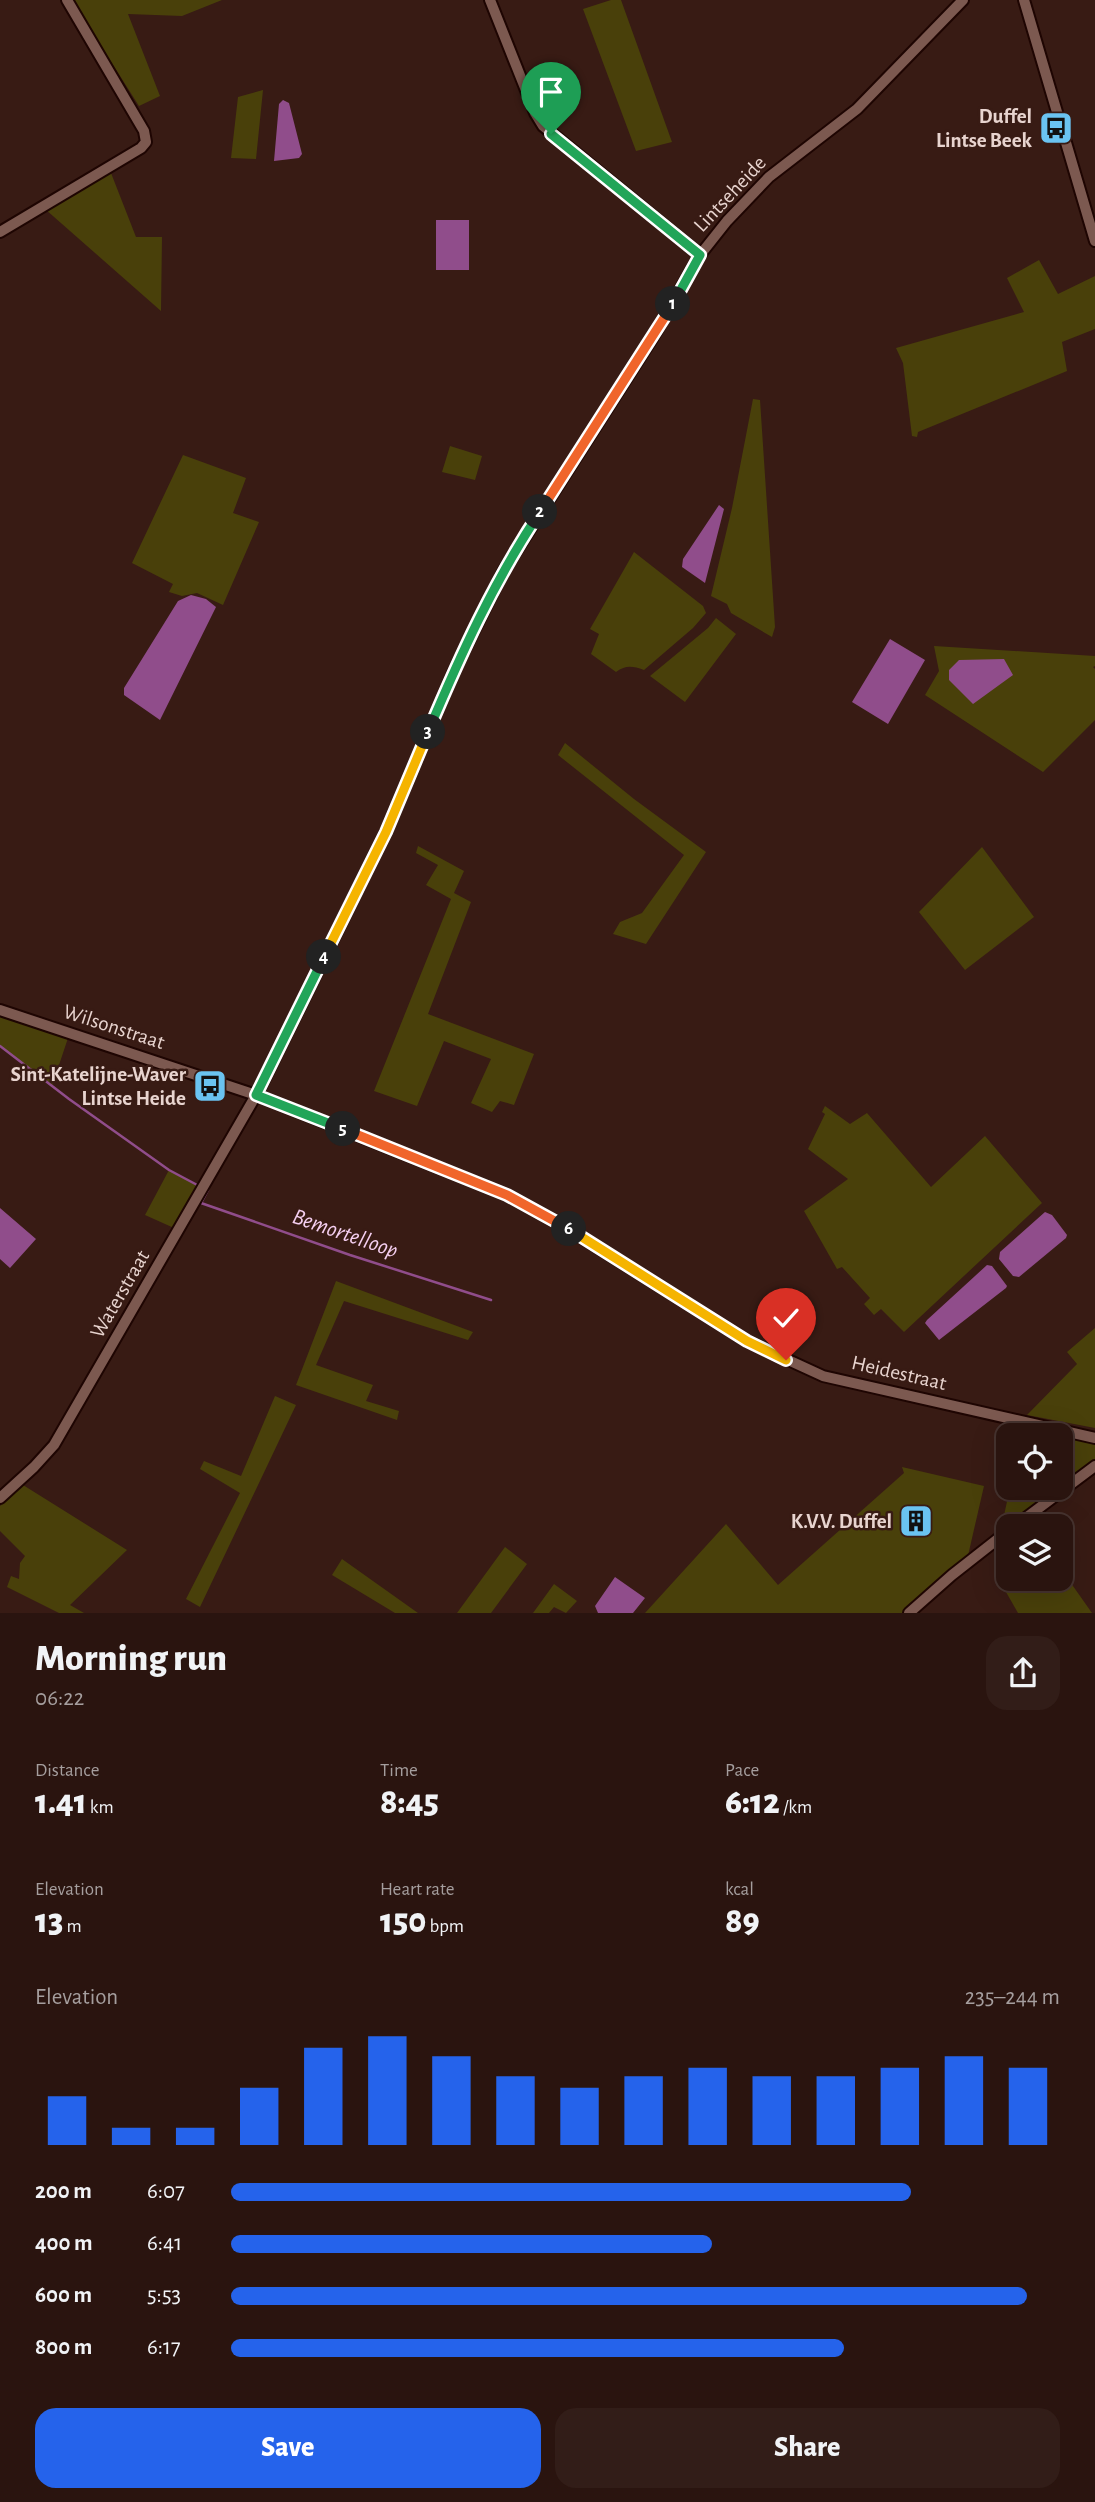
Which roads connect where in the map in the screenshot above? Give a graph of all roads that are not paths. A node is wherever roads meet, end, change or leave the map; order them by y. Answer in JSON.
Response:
{"nodes":[{"id":1,"x":66,"y":0,"type":"edge"},
{"id":2,"x":490,"y":0,"type":"edge"},
{"id":3,"x":964,"y":0,"type":"edge"},
{"id":4,"x":1024,"y":0,"type":"edge"},
{"id":5,"x":0,"y":232,"type":"edge"},
{"id":6,"x":1095,"y":241,"type":"edge"},
{"id":7,"x":700,"y":255,"type":"junction"},
{"id":8,"x":0,"y":1010,"type":"edge"},
{"id":9,"x":256,"y":1095,"type":"junction"},
{"id":10,"x":1095,"y":1438,"type":"edge"},
{"id":11,"x":1095,"y":1466,"type":"edge"},
{"id":12,"x":0,"y":1498,"type":"edge"},
{"id":13,"x":1031,"y":1514,"type":"edge"},
{"id":14,"x":996,"y":1540,"type":"edge"},
{"id":15,"x":909,"y":1613,"type":"edge"}],
"edges":[{"from":1,"to":5,"type":"street"},
{"from":2,"to":7,"type":"street"},
{"from":3,"to":7,"type":"street","name":"Lintseheide"},
{"from":4,"to":6,"type":"street"},
{"from":7,"to":9,"type":"street","name":"Lintseheide"},
{"from":8,"to":9,"type":"street","name":"Wilsonstraat"},
{"from":9,"to":10,"type":"street","name":"Heidestraat"},
{"from":9,"to":12,"type":"street","name":"Waterstraat"},
{"from":11,"to":13,"type":"street"},
{"from":14,"to":15,"type":"street"}]}
